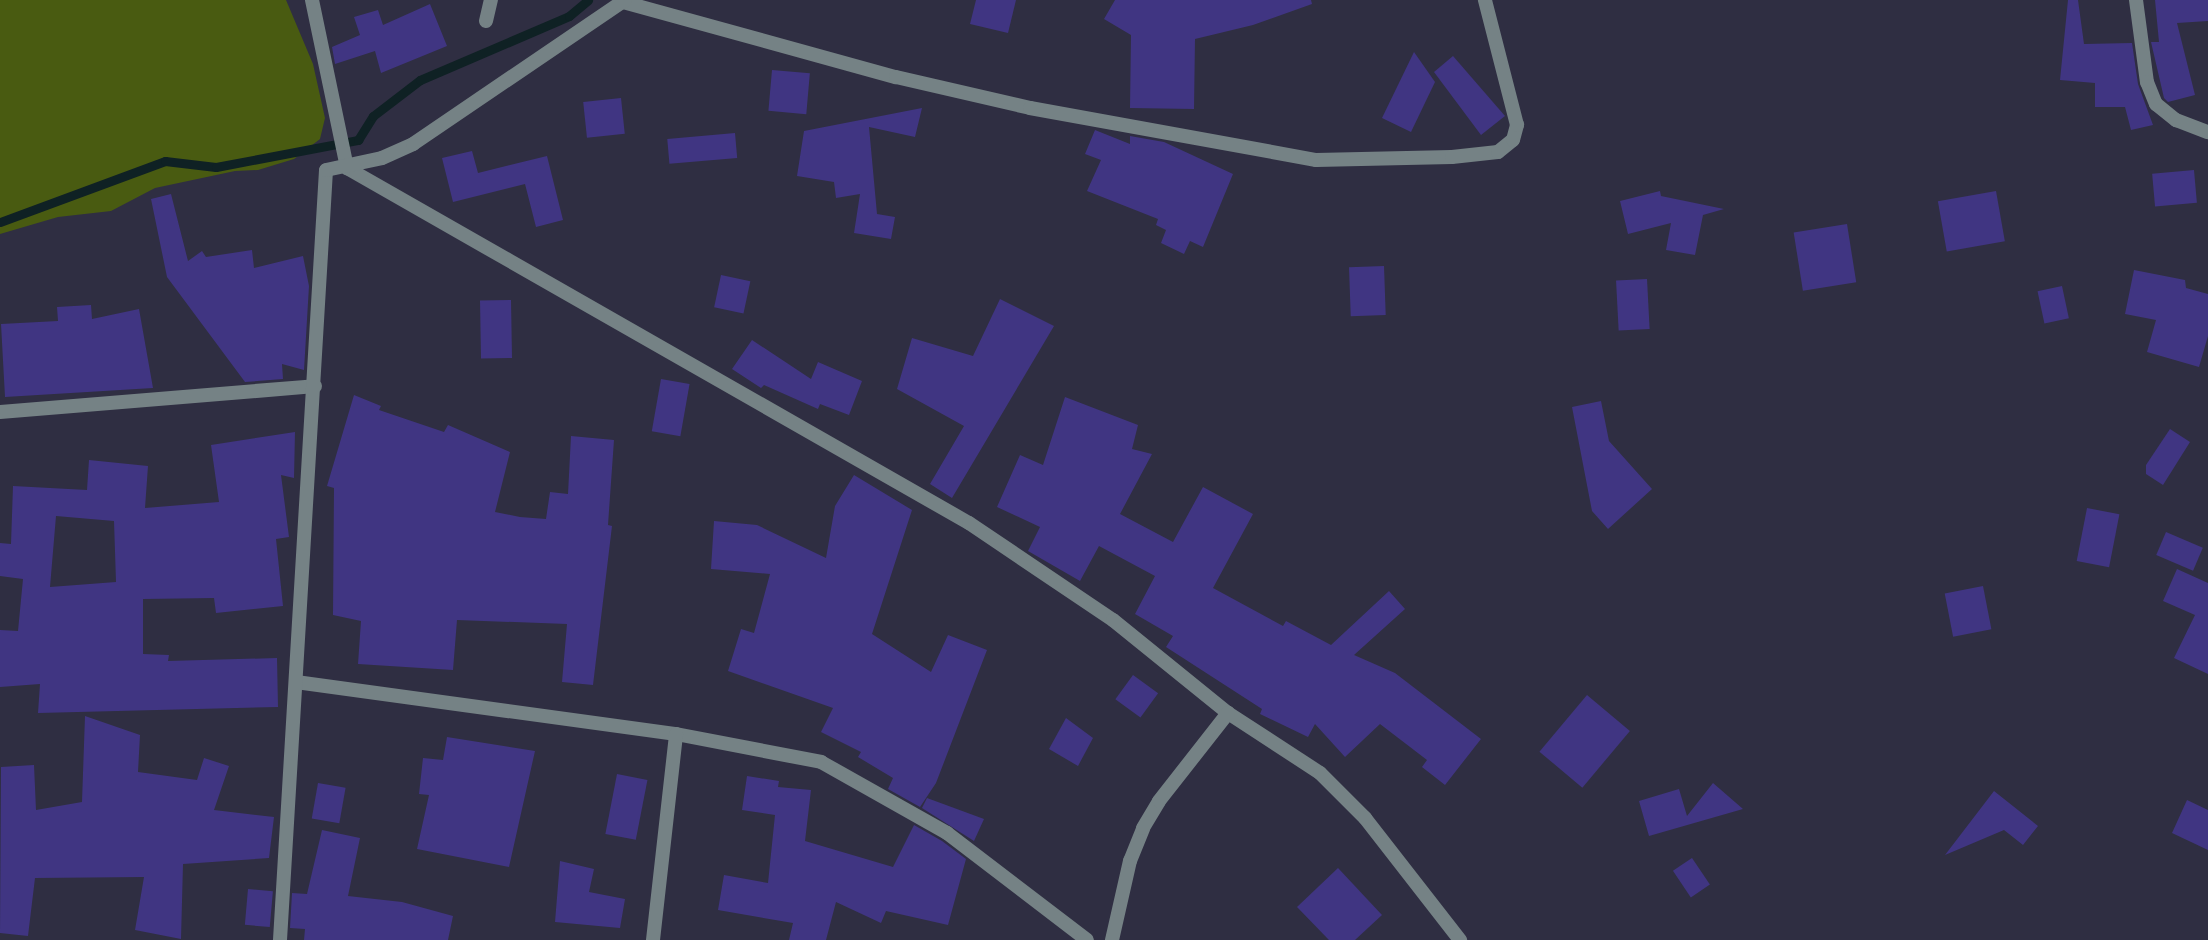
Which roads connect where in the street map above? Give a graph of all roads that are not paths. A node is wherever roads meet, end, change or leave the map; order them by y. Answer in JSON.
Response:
{"nodes":[{"id":1,"x":312,"y":0,"type":"edge"},
{"id":2,"x":491,"y":0,"type":"edge"},
{"id":3,"x":1485,"y":0,"type":"edge"},
{"id":4,"x":2136,"y":0,"type":"edge"},
{"id":5,"x":624,"y":1,"type":"edge"},
{"id":6,"x":486,"y":21,"type":"dead end"},
{"id":7,"x":2208,"y":132,"type":"edge"},
{"id":8,"x":347,"y":168,"type":"junction"},
{"id":9,"x":315,"y":386,"type":"junction"},
{"id":10,"x":0,"y":412,"type":"edge"},
{"id":11,"x":296,"y":682,"type":"junction"},
{"id":12,"x":1228,"y":713,"type":"junction"},
{"id":13,"x":676,"y":734,"type":"junction"},
{"id":14,"x":280,"y":940,"type":"edge"},
{"id":15,"x":653,"y":940,"type":"edge"},
{"id":16,"x":1087,"y":940,"type":"edge"},
{"id":17,"x":1112,"y":940,"type":"edge"},
{"id":18,"x":1460,"y":940,"type":"edge"}],
"edges":[{"from":1,"to":8,"type":"street"},
{"from":2,"to":6,"type":"street"},
{"from":3,"to":5,"type":"street"},
{"from":4,"to":7,"type":"street"},
{"from":5,"to":8,"type":"street"},
{"from":8,"to":9,"type":"street"},
{"from":8,"to":12,"type":"street"},
{"from":9,"to":10,"type":"street"},
{"from":9,"to":11,"type":"street"},
{"from":11,"to":13,"type":"street"},
{"from":11,"to":14,"type":"street"},
{"from":12,"to":17,"type":"street"},
{"from":12,"to":18,"type":"street"},
{"from":13,"to":15,"type":"street"},
{"from":13,"to":16,"type":"street"}]}
